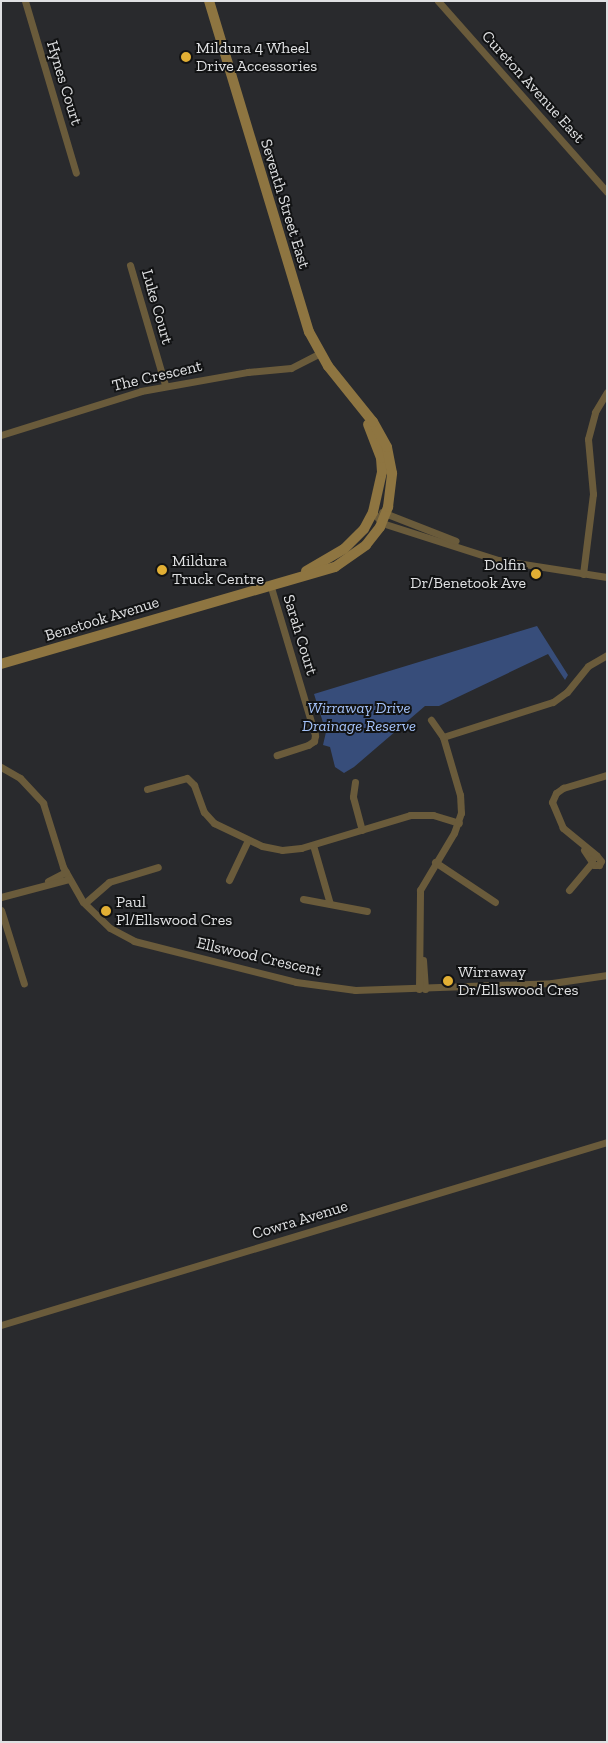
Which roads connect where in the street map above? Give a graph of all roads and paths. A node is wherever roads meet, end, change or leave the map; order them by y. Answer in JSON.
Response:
{"nodes":[{"id":1,"x":25,"y":1,"type":"edge"},
{"id":2,"x":209,"y":1,"type":"edge"},
{"id":3,"x":438,"y":1,"type":"edge"},
{"id":4,"x":76,"y":173,"type":"dead end"},
{"id":5,"x":607,"y":192,"type":"edge"},
{"id":6,"x":130,"y":265,"type":"dead end"},
{"id":7,"x":319,"y":354,"type":"junction"},
{"id":8,"x":166,"y":385,"type":"junction"},
{"id":9,"x":607,"y":392,"type":"edge"},
{"id":10,"x":357,"y":404,"type":"junction"},
{"id":11,"x":1,"y":435,"type":"edge"},
{"id":12,"x":374,"y":512,"type":"junction"},
{"id":13,"x":386,"y":512,"type":"junction"},
{"id":14,"x":382,"y":522,"type":"junction"},
{"id":15,"x":485,"y":556,"type":"junction"},
{"id":16,"x":582,"y":574,"type":"junction"},
{"id":17,"x":297,"y":576,"type":"junction"},
{"id":18,"x":607,"y":577,"type":"edge"},
{"id":19,"x":270,"y":584,"type":"junction"},
{"id":20,"x":607,"y":655,"type":"edge"},
{"id":21,"x":1,"y":664,"type":"edge"},
{"id":22,"x":431,"y":720,"type":"dead end"},
{"id":23,"x":443,"y":737,"type":"junction"},
{"id":24,"x":277,"y":755,"type":"dead end"},
{"id":25,"x":1,"y":767,"type":"edge"},
{"id":26,"x":607,"y":775,"type":"edge"},
{"id":27,"x":355,"y":782,"type":"dead end"},
{"id":28,"x":147,"y":789,"type":"dead end"},
{"id":29,"x":459,"y":823,"type":"junction"},
{"id":30,"x":362,"y":830,"type":"junction"},
{"id":31,"x":248,"y":840,"type":"junction"},
{"id":32,"x":313,"y":845,"type":"junction"},
{"id":33,"x":596,"y":861,"type":"junction"},
{"id":34,"x":435,"y":862,"type":"junction"},
{"id":35,"x":158,"y":867,"type":"dead end"},
{"id":36,"x":607,"y":869,"type":"edge"},
{"id":37,"x":68,"y":876,"type":"junction"},
{"id":38,"x":228,"y":880,"type":"dead end"},
{"id":39,"x":570,"y":890,"type":"dead end"},
{"id":40,"x":1,"y":897,"type":"edge"},
{"id":41,"x":303,"y":899,"type":"dead end"},
{"id":42,"x":495,"y":902,"type":"dead end"},
{"id":43,"x":85,"y":904,"type":"junction"},
{"id":44,"x":330,"y":904,"type":"junction"},
{"id":45,"x":1,"y":910,"type":"edge"},
{"id":46,"x":368,"y":912,"type":"dead end"},
{"id":47,"x":10,"y":941,"type":"junction"},
{"id":48,"x":1,"y":944,"type":"edge"},
{"id":49,"x":607,"y":975,"type":"edge"},
{"id":50,"x":24,"y":984,"type":"dead end"},
{"id":51,"x":422,"y":989,"type":"junction"},
{"id":52,"x":607,"y":1142,"type":"edge"},
{"id":53,"x":1,"y":1326,"type":"edge"}],
"edges":[{"from":1,"to":4,"type":"street","name":"Hynes Court"},
{"from":2,"to":7,"type":"main road","name":"Seventh Street East"},
{"from":3,"to":5,"type":"street","name":"Cureton Avenue East"},
{"from":6,"to":8,"type":"street","name":"Luke Court"},
{"from":7,"to":8,"type":"street","name":"The Crescent"},
{"from":7,"to":10,"type":"main road","name":"Seventh Street East"},
{"from":8,"to":11,"type":"street","name":"The Crescent"},
{"from":9,"to":16,"type":"street"},
{"from":10,"to":12,"type":"main road","name":"Seventh Street East"},
{"from":10,"to":13,"type":"main road","name":"Seventh Street East"},
{"from":12,"to":13,"type":"street"},
{"from":12,"to":14,"type":"street"},
{"from":12,"to":17,"type":"main road","name":"Benetook Avenue"},
{"from":13,"to":14,"type":"main road","name":"Seventh Street East"},
{"from":13,"to":15,"type":"street"},
{"from":14,"to":15,"type":"street"},
{"from":14,"to":17,"type":"main road","name":"Benetook Avenue"},
{"from":15,"to":16,"type":"street"},
{"from":16,"to":18,"type":"street"},
{"from":17,"to":19,"type":"main road","name":"Benetook Avenue"},
{"from":19,"to":21,"type":"main road","name":"Benetook Avenue"},
{"from":19,"to":24,"type":"street","name":"Sarah Court"},
{"from":20,"to":23,"type":"street"},
{"from":22,"to":23,"type":"street"},
{"from":23,"to":29,"type":"street"},
{"from":25,"to":37,"type":"street","name":"Ellswood Crescent"},
{"from":26,"to":33,"type":"street"},
{"from":27,"to":30,"type":"street"},
{"from":28,"to":31,"type":"street"},
{"from":29,"to":30,"type":"street"},
{"from":29,"to":34,"type":"street"},
{"from":30,"to":32,"type":"street"},
{"from":31,"to":32,"type":"street"},
{"from":31,"to":38,"type":"street"},
{"from":32,"to":44,"type":"street"},
{"from":33,"to":36,"type":"street"},
{"from":33,"to":39,"type":"street"},
{"from":34,"to":42,"type":"street"},
{"from":34,"to":51,"type":"street"},
{"from":35,"to":43,"type":"street"},
{"from":37,"to":40,"type":"street"},
{"from":37,"to":43,"type":"street","name":"Ellswood Crescent"},
{"from":41,"to":44,"type":"street"},
{"from":43,"to":51,"type":"street","name":"Ellswood Crescent"},
{"from":44,"to":46,"type":"street"},
{"from":45,"to":47,"type":"street"},
{"from":47,"to":48,"type":"street"},
{"from":47,"to":50,"type":"street"},
{"from":49,"to":51,"type":"street","name":"Ellswood Crescent"},
{"from":52,"to":53,"type":"street","name":"Cowra Avenue"}]}
